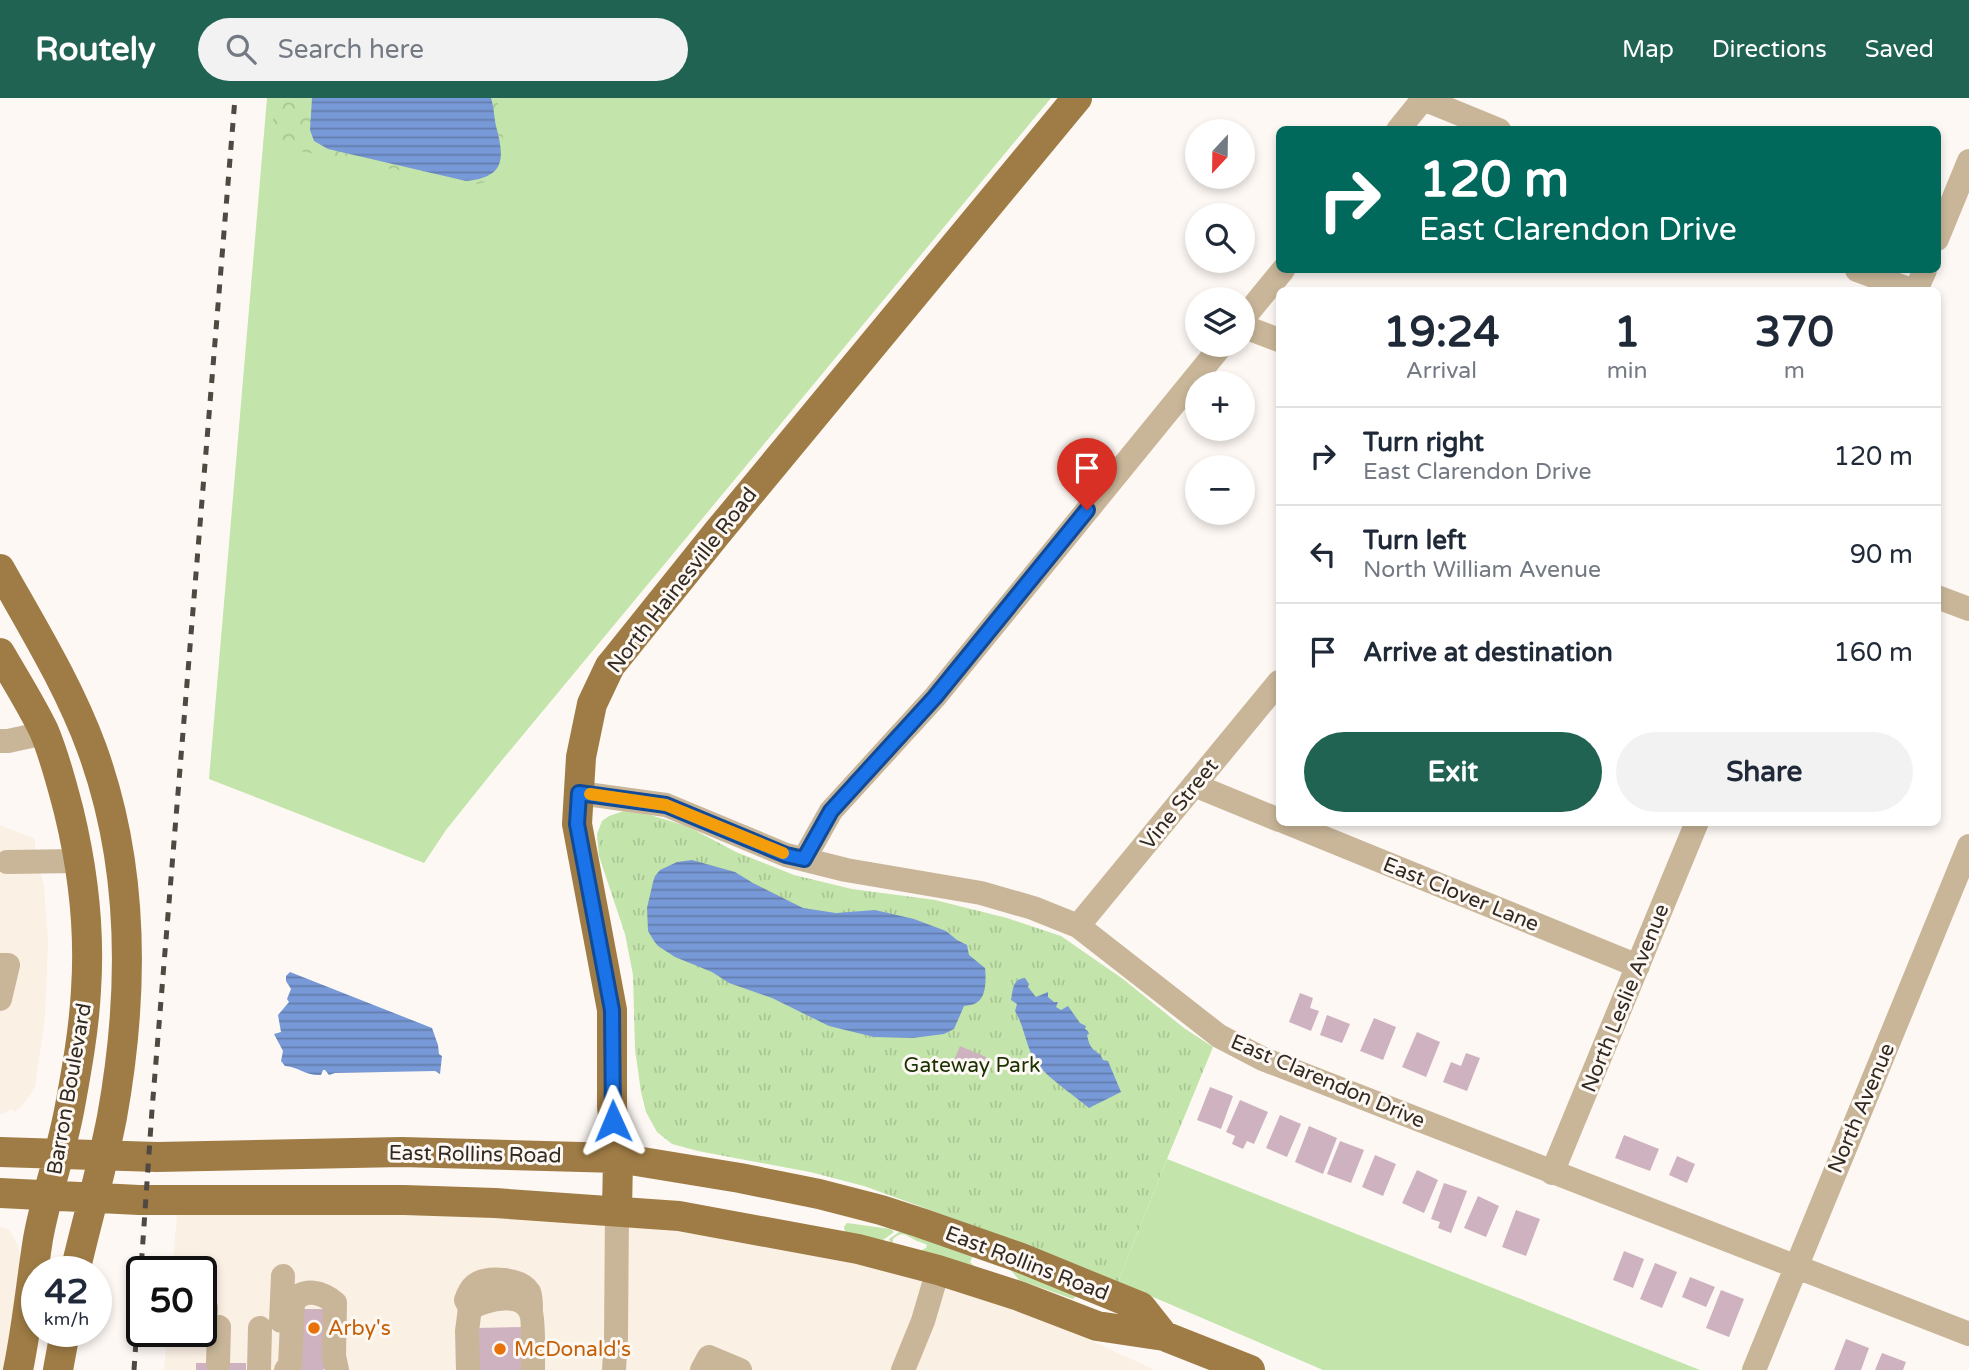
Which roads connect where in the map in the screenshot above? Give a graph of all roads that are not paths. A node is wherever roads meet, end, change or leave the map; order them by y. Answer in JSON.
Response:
{"nodes":[{"id":1,"x":1077,"y":98,"type":"edge"},
{"id":2,"x":1423,"y":99,"type":"edge"},
{"id":3,"x":1401,"y":126,"type":"edge"},
{"id":4,"x":1489,"y":126,"type":"edge"},
{"id":5,"x":1969,"y":161,"type":"edge"},
{"id":6,"x":1941,"y":229,"type":"edge"},
{"id":7,"x":1281,"y":273,"type":"edge"},
{"id":8,"x":1865,"y":273,"type":"edge"},
{"id":9,"x":1903,"y":287,"type":"edge"},
{"id":10,"x":1255,"y":304,"type":"edge"},
{"id":11,"x":1255,"y":331,"type":"edge"},
{"id":12,"x":1276,"y":339,"type":"edge"},
{"id":13,"x":1212,"y":357,"type":"edge"},
{"id":14,"x":0,"y":569,"type":"edge"},
{"id":15,"x":1941,"y":598,"type":"edge"},
{"id":16,"x":1969,"y":609,"type":"edge"},
{"id":17,"x":0,"y":653,"type":"edge"},
{"id":18,"x":1276,"y":686,"type":"edge"},
{"id":19,"x":45,"y":733,"type":"junction"},
{"id":20,"x":0,"y":741,"type":"edge"},
{"id":21,"x":1194,"y":786,"type":"junction"},
{"id":22,"x":579,"y":793,"type":"junction"},
{"id":23,"x":1276,"y":819,"type":"edge"},
{"id":24,"x":1295,"y":826,"type":"edge"},
{"id":25,"x":1695,"y":826,"type":"edge"},
{"id":26,"x":1969,"y":846,"type":"edge"},
{"id":27,"x":3,"y":852,"type":"edge"},
{"id":28,"x":804,"y":859,"type":"junction"},
{"id":29,"x":79,"y":861,"type":"junction"},
{"id":30,"x":1079,"y":926,"type":"junction"},
{"id":31,"x":0,"y":965,"type":"edge"},
{"id":32,"x":1638,"y":966,"type":"junction"},
{"id":33,"x":0,"y":999,"type":"edge"},
{"id":34,"x":0,"y":1152,"type":"edge"},
{"id":35,"x":58,"y":1153,"type":"junction"},
{"id":36,"x":104,"y":1155,"type":"junction"},
{"id":37,"x":618,"y":1158,"type":"junction"},
{"id":38,"x":1552,"y":1173,"type":"junction"},
{"id":39,"x":0,"y":1193,"type":"edge"},
{"id":40,"x":48,"y":1196,"type":"junction"},
{"id":41,"x":93,"y":1198,"type":"junction"},
{"id":42,"x":617,"y":1211,"type":"junction"},
{"id":43,"x":79,"y":1256,"type":"edge"},
{"id":44,"x":1795,"y":1268,"type":"junction"},
{"id":45,"x":938,"y":1270,"type":"junction"},
{"id":46,"x":283,"y":1276,"type":"dead end"},
{"id":47,"x":260,"y":1328,"type":"dead end"},
{"id":48,"x":1969,"y":1334,"type":"edge"},
{"id":49,"x":1164,"y":1336,"type":"junction"},
{"id":50,"x":62,"y":1347,"type":"edge"},
{"id":51,"x":216,"y":1347,"type":"edge"},
{"id":52,"x":218,"y":1363,"type":"dead end"},
{"id":53,"x":1239,"y":1368,"type":"edge"},
{"id":54,"x":18,"y":1370,"type":"edge"},
{"id":55,"x":58,"y":1370,"type":"edge"},
{"id":56,"x":259,"y":1370,"type":"edge"},
{"id":57,"x":285,"y":1370,"type":"edge"},
{"id":58,"x":337,"y":1370,"type":"edge"},
{"id":59,"x":468,"y":1370,"type":"edge"},
{"id":60,"x":533,"y":1370,"type":"edge"},
{"id":61,"x":614,"y":1370,"type":"edge"},
{"id":62,"x":702,"y":1370,"type":"edge"},
{"id":63,"x":740,"y":1370,"type":"edge"},
{"id":64,"x":903,"y":1370,"type":"edge"},
{"id":65,"x":1754,"y":1370,"type":"edge"}],
"edges":[{"from":1,"to":22,"type":"main road","name":"North Hainesville Road"},
{"from":2,"to":3,"type":"street"},
{"from":2,"to":4,"type":"street"},
{"from":5,"to":6,"type":"street"},
{"from":7,"to":10,"type":"street"},
{"from":8,"to":9,"type":"street"},
{"from":11,"to":12,"type":"street"},
{"from":13,"to":28,"type":"street"},
{"from":14,"to":36,"type":"main road","name":"Barron Boulevard"},
{"from":15,"to":16,"type":"street"},
{"from":17,"to":19,"type":"main road","name":"Barron Boulevard"},
{"from":18,"to":21,"type":"street","name":"Vine Street"},
{"from":19,"to":20,"type":"street"},
{"from":19,"to":29,"type":"main road","name":"Barron Boulevard"},
{"from":21,"to":23,"type":"street"},
{"from":21,"to":30,"type":"street","name":"Vine Street"},
{"from":22,"to":28,"type":"street","name":"East Clarendon Drive"},
{"from":22,"to":37,"type":"main road","name":"North Hainesville Road"},
{"from":24,"to":32,"type":"street","name":"East Clover Lane"},
{"from":25,"to":32,"type":"street","name":"North Leslie Avenue"},
{"from":26,"to":44,"type":"street","name":"North Avenue"},
{"from":27,"to":29,"type":"street"},
{"from":28,"to":30,"type":"street","name":"East Clarendon Drive"},
{"from":29,"to":35,"type":"main road","name":"Barron Boulevard"},
{"from":30,"to":38,"type":"street","name":"East Clarendon Drive"},
{"from":31,"to":33,"type":"street"},
{"from":32,"to":38,"type":"street","name":"North Leslie Avenue"},
{"from":34,"to":35,"type":"main road","name":"East Rollins Road"},
{"from":35,"to":36,"type":"main road","name":"East Rollins Road"},
{"from":35,"to":40,"type":"main road","name":"Barron Boulevard"},
{"from":36,"to":37,"type":"main road","name":"East Rollins Road"},
{"from":36,"to":41,"type":"main road","name":"Barron Boulevard"},
{"from":37,"to":42,"type":"main road","name":"North Hainesville Road"},
{"from":37,"to":49,"type":"main road","name":"East Rollins Road"},
{"from":38,"to":44,"type":"street","name":"East Clarendon Drive"},
{"from":39,"to":40,"type":"main road","name":"East Rollins Road"},
{"from":40,"to":41,"type":"main road","name":"East Rollins Road"},
{"from":40,"to":54,"type":"main road","name":"Barron Boulevard"},
{"from":41,"to":42,"type":"main road","name":"East Rollins Road"},
{"from":41,"to":43,"type":"main road","name":"Barron Boulevard"},
{"from":42,"to":45,"type":"main road","name":"East Rollins Road"},
{"from":42,"to":61,"type":"street"},
{"from":44,"to":48,"type":"street","name":"East Clarendon Drive"},
{"from":44,"to":65,"type":"street","name":"North Avenue"},
{"from":45,"to":49,"type":"main road","name":"East Rollins Road"},
{"from":45,"to":64,"type":"street"},
{"from":46,"to":57,"type":"street"},
{"from":47,"to":56,"type":"street"},
{"from":49,"to":53,"type":"main road","name":"East Rollins Road"},
{"from":50,"to":55,"type":"main road"},
{"from":51,"to":52,"type":"street"},
{"from":57,"to":58,"type":"street"},
{"from":59,"to":60,"type":"street"},
{"from":62,"to":63,"type":"street"}]}
